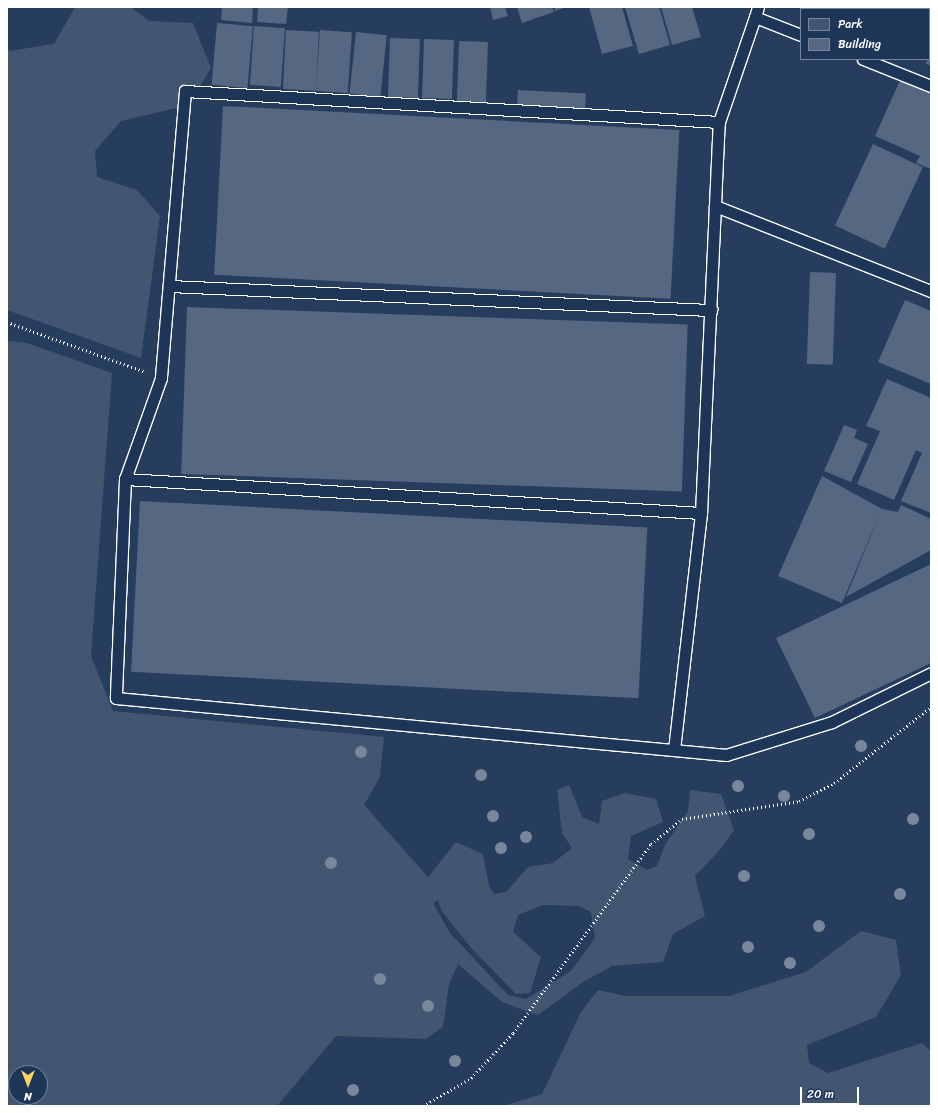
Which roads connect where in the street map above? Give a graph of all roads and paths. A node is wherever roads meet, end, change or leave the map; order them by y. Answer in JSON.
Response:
{"nodes":[{"id":1,"x":756,"y":12,"type":"edge"},
{"id":2,"x":800,"y":34,"type":"edge"},
{"id":3,"x":866,"y":60,"type":"edge"},
{"id":4,"x":931,"y":86,"type":"edge"},
{"id":5,"x":719,"y":122,"type":"junction"},
{"id":6,"x":715,"y":206,"type":"junction"},
{"id":7,"x":169,"y":286,"type":"junction"},
{"id":8,"x":931,"y":291,"type":"edge"},
{"id":9,"x":711,"y":310,"type":"junction"},
{"id":10,"x":7,"y":322,"type":"edge"},
{"id":11,"x":161,"y":378,"type":"junction"},
{"id":12,"x":125,"y":479,"type":"junction"},
{"id":13,"x":701,"y":513,"type":"junction"},
{"id":14,"x":931,"y":673,"type":"edge"},
{"id":15,"x":931,"y":707,"type":"edge"},
{"id":16,"x":674,"y":750,"type":"junction"},
{"id":17,"x":423,"y":1106,"type":"edge"}],
"edges":[{"from":1,"to":2,"type":"lane"},
{"from":1,"to":5,"type":"lane"},
{"from":3,"to":4,"type":"lane"},
{"from":5,"to":6,"type":"lane"},
{"from":5,"to":7,"type":"lane"},
{"from":6,"to":8,"type":"lane"},
{"from":6,"to":9,"type":"lane"},
{"from":7,"to":9,"type":"lane"},
{"from":7,"to":11,"type":"lane"},
{"from":9,"to":13,"type":"lane"},
{"from":10,"to":11,"type":"path"},
{"from":11,"to":12,"type":"lane"},
{"from":12,"to":13,"type":"lane"},
{"from":12,"to":16,"type":"lane"},
{"from":13,"to":16,"type":"lane"},
{"from":14,"to":16,"type":"lane"},
{"from":15,"to":17,"type":"path"}]}
